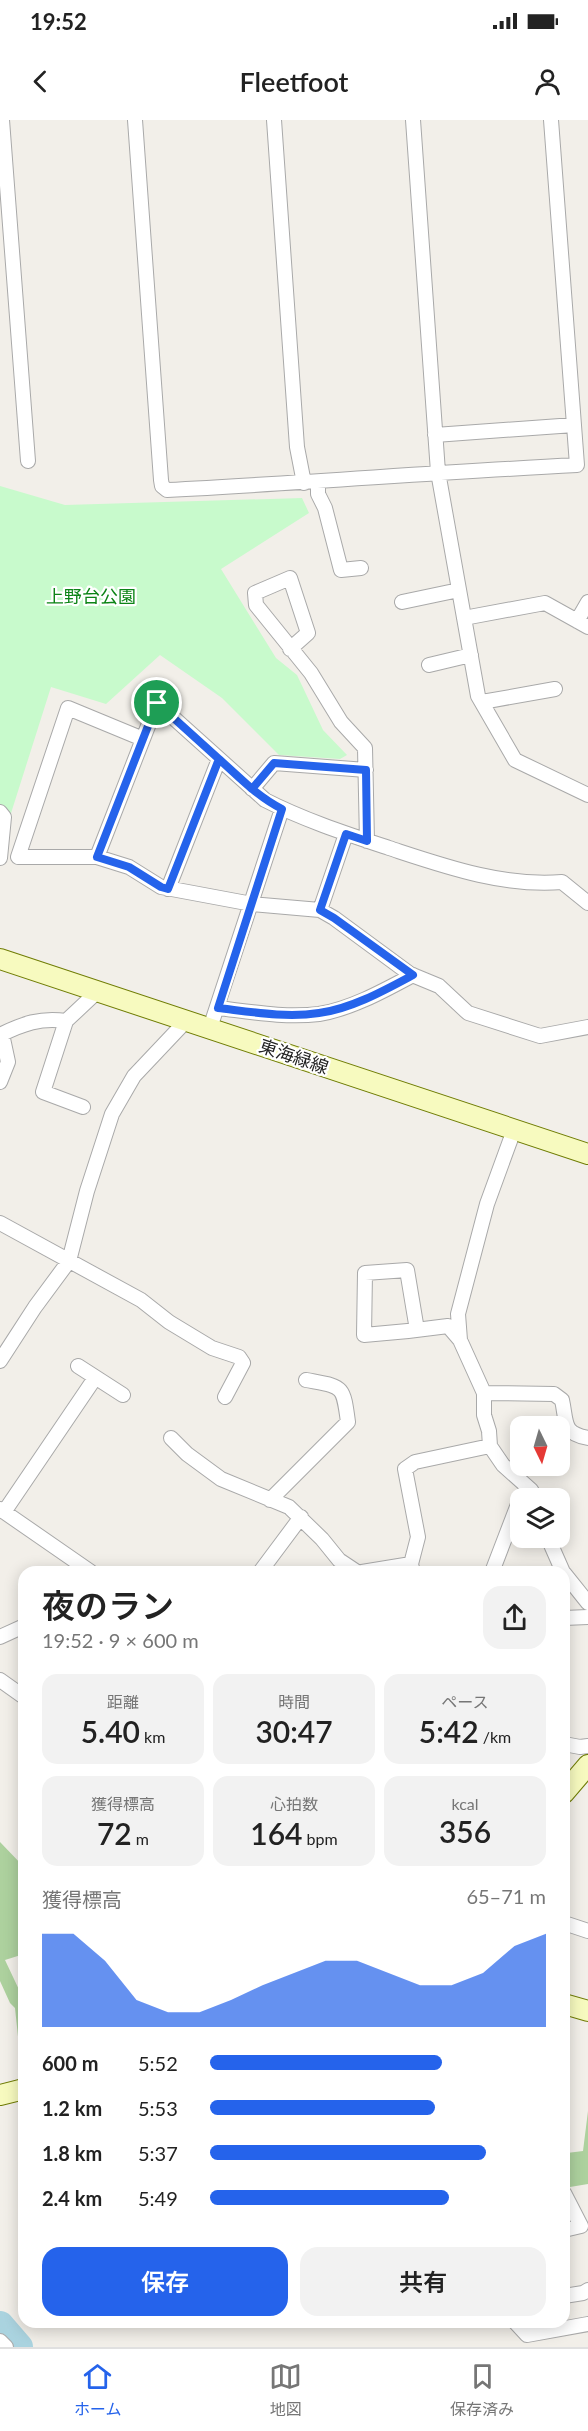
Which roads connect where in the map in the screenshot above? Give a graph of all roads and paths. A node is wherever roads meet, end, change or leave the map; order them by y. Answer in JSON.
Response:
{"nodes":[{"id":1,"x":2,"y":120,"type":"edge"},
{"id":2,"x":135,"y":120,"type":"edge"},
{"id":3,"x":274,"y":120,"type":"edge"},
{"id":4,"x":412,"y":120,"type":"edge"},
{"id":5,"x":551,"y":120,"type":"edge"},
{"id":6,"x":574,"y":425,"type":"junction"},
{"id":7,"x":435,"y":435,"type":"junction"},
{"id":8,"x":28,"y":461,"type":"dead end"},
{"id":9,"x":438,"y":472,"type":"junction"},
{"id":10,"x":311,"y":482,"type":"junction"},
{"id":11,"x":361,"y":568,"type":"dead end"},
{"id":12,"x":459,"y":590,"type":"junction"},
{"id":13,"x":402,"y":602,"type":"dead end"},
{"id":14,"x":588,"y":602,"type":"edge"},
{"id":15,"x":465,"y":618,"type":"junction"},
{"id":16,"x":583,"y":624,"type":"edge"},
{"id":17,"x":290,"y":649,"type":"junction"},
{"id":18,"x":471,"y":655,"type":"junction"},
{"id":19,"x":429,"y":665,"type":"dead end"},
{"id":20,"x":555,"y":689,"type":"dead end"},
{"id":21,"x":482,"y":702,"type":"junction"},
{"id":22,"x":143,"y":739,"type":"junction"},
{"id":23,"x":219,"y":759,"type":"junction"},
{"id":24,"x":366,"y":770,"type":"junction"},
{"id":25,"x":252,"y":789,"type":"junction"},
{"id":26,"x":588,"y":795,"type":"edge"},
{"id":27,"x":282,"y":809,"type":"junction"},
{"id":28,"x":0,"y":812,"type":"edge"},
{"id":29,"x":346,"y":834,"type":"junction"},
{"id":30,"x":367,"y":841,"type":"junction"},
{"id":31,"x":97,"y":857,"type":"junction"},
{"id":32,"x":0,"y":858,"type":"edge"},
{"id":33,"x":168,"y":889,"type":"junction"},
{"id":34,"x":588,"y":903,"type":"edge"},
{"id":35,"x":252,"y":904,"type":"junction"},
{"id":36,"x":320,"y":910,"type":"junction"},
{"id":37,"x":0,"y":959,"type":"edge"},
{"id":38,"x":413,"y":975,"type":"junction"},
{"id":39,"x":98,"y":991,"type":"junction"},
{"id":40,"x":218,"y":1008,"type":"junction"},
{"id":41,"x":66,"y":1021,"type":"junction"},
{"id":42,"x":186,"y":1021,"type":"junction"},
{"id":43,"x":588,"y":1027,"type":"edge"},
{"id":44,"x":210,"y":1028,"type":"junction"},
{"id":45,"x":1,"y":1034,"type":"edge"},
{"id":46,"x":0,"y":1082,"type":"edge"},
{"id":47,"x":83,"y":1107,"type":"dead end"},
{"id":48,"x":514,"y":1130,"type":"junction"},
{"id":49,"x":588,"y":1154,"type":"edge"},
{"id":50,"x":0,"y":1222,"type":"edge"},
{"id":51,"x":69,"y":1261,"type":"junction"},
{"id":52,"x":417,"y":1330,"type":"junction"},
{"id":53,"x":460,"y":1340,"type":"junction"},
{"id":54,"x":0,"y":1361,"type":"edge"},
{"id":55,"x":78,"y":1366,"type":"dead end"},
{"id":56,"x":95,"y":1378,"type":"junction"},
{"id":57,"x":306,"y":1380,"type":"dead end"},
{"id":58,"x":484,"y":1394,"type":"junction"},
{"id":59,"x":123,"y":1395,"type":"dead end"},
{"id":60,"x":225,"y":1397,"type":"dead end"},
{"id":61,"x":171,"y":1438,"type":"dead end"},
{"id":62,"x":588,"y":1438,"type":"edge"},
{"id":63,"x":490,"y":1446,"type":"junction"},
{"id":64,"x":520,"y":1488,"type":"edge"},
{"id":65,"x":270,"y":1500,"type":"junction"},
{"id":66,"x":2,"y":1511,"type":"edge"},
{"id":67,"x":301,"y":1517,"type":"junction"},
{"id":68,"x":510,"y":1533,"type":"edge"},
{"id":69,"x":553,"y":1548,"type":"edge"},
{"id":70,"x":82,"y":1566,"type":"edge"},
{"id":71,"x":264,"y":1566,"type":"edge"},
{"id":72,"x":348,"y":1566,"type":"edge"},
{"id":73,"x":412,"y":1566,"type":"edge"},
{"id":74,"x":495,"y":1566,"type":"edge"},
{"id":75,"x":561,"y":1566,"type":"edge"},
{"id":76,"x":570,"y":1582,"type":"edge"},
{"id":77,"x":588,"y":1603,"type":"edge"},
{"id":78,"x":588,"y":1617,"type":"edge"},
{"id":79,"x":570,"y":1618,"type":"edge"},
{"id":80,"x":18,"y":1629,"type":"edge"},
{"id":81,"x":0,"y":1637,"type":"edge"},
{"id":82,"x":0,"y":1680,"type":"edge"},
{"id":83,"x":18,"y":1693,"type":"edge"},
{"id":84,"x":570,"y":1745,"type":"edge"},
{"id":85,"x":588,"y":1746,"type":"edge"},
{"id":86,"x":588,"y":1765,"type":"edge"},
{"id":87,"x":570,"y":1786,"type":"edge"},
{"id":88,"x":570,"y":1925,"type":"edge"},
{"id":89,"x":588,"y":1931,"type":"edge"},
{"id":90,"x":570,"y":2006,"type":"edge"},
{"id":91,"x":588,"y":2011,"type":"edge"},
{"id":92,"x":18,"y":2091,"type":"edge"},
{"id":93,"x":0,"y":2096,"type":"edge"},
{"id":94,"x":570,"y":2205,"type":"edge"},
{"id":95,"x":581,"y":2226,"type":"junction"},
{"id":96,"x":570,"y":2229,"type":"edge"},
{"id":97,"x":588,"y":2240,"type":"edge"},
{"id":98,"x":588,"y":2290,"type":"edge"},
{"id":99,"x":570,"y":2295,"type":"edge"},
{"id":100,"x":588,"y":2324,"type":"edge"},
{"id":101,"x":570,"y":2327,"type":"edge"},
{"id":102,"x":521,"y":2328,"type":"edge"},
{"id":103,"x":566,"y":2328,"type":"edge"},
{"id":104,"x":0,"y":2341,"type":"edge"},
{"id":105,"x":6,"y":2347,"type":"edge"}],
"edges":[{"from":1,"to":8,"type":"street"},
{"from":2,"to":10,"type":"street"},
{"from":3,"to":10,"type":"street"},
{"from":4,"to":7,"type":"street"},
{"from":5,"to":6,"type":"street"},
{"from":6,"to":7,"type":"street"},
{"from":6,"to":9,"type":"street"},
{"from":7,"to":9,"type":"street"},
{"from":9,"to":10,"type":"street"},
{"from":9,"to":12,"type":"street"},
{"from":10,"to":11,"type":"street"},
{"from":12,"to":13,"type":"street"},
{"from":12,"to":15,"type":"street"},
{"from":14,"to":16,"type":"street"},
{"from":15,"to":16,"type":"street"},
{"from":15,"to":18,"type":"street"},
{"from":17,"to":17,"type":"street"},
{"from":17,"to":24,"type":"street"},
{"from":18,"to":19,"type":"street"},
{"from":18,"to":21,"type":"street"},
{"from":20,"to":21,"type":"street"},
{"from":21,"to":26,"type":"street"},
{"from":22,"to":23,"type":"street"},
{"from":22,"to":31,"type":"street"},
{"from":22,"to":31,"type":"street"},
{"from":23,"to":25,"type":"street"},
{"from":23,"to":33,"type":"street"},
{"from":24,"to":25,"type":"street"},
{"from":24,"to":30,"type":"street"},
{"from":25,"to":27,"type":"street"},
{"from":27,"to":29,"type":"street"},
{"from":27,"to":35,"type":"street"},
{"from":28,"to":32,"type":"street"},
{"from":29,"to":30,"type":"street"},
{"from":29,"to":36,"type":"street"},
{"from":30,"to":34,"type":"street"},
{"from":31,"to":33,"type":"street"},
{"from":33,"to":35,"type":"street"},
{"from":35,"to":36,"type":"street"},
{"from":35,"to":40,"type":"street"},
{"from":36,"to":38,"type":"street"},
{"from":37,"to":39,"type":"main road","name":"東海緑線"},
{"from":38,"to":40,"type":"street"},
{"from":38,"to":43,"type":"street"},
{"from":39,"to":41,"type":"street"},
{"from":39,"to":42,"type":"main road","name":"東海緑線"},
{"from":40,"to":44,"type":"street"},
{"from":41,"to":45,"type":"street"},
{"from":41,"to":47,"type":"street"},
{"from":42,"to":44,"type":"main road","name":"東海緑線"},
{"from":42,"to":51,"type":"street"},
{"from":44,"to":48,"type":"main road","name":"東海緑線"},
{"from":45,"to":46,"type":"street"},
{"from":48,"to":49,"type":"main road","name":"東海緑線"},
{"from":48,"to":53,"type":"street"},
{"from":50,"to":51,"type":"street"},
{"from":51,"to":54,"type":"street"},
{"from":51,"to":60,"type":"street"},
{"from":52,"to":52,"type":"street"},
{"from":52,"to":53,"type":"street"},
{"from":53,"to":58,"type":"street"},
{"from":55,"to":56,"type":"street"},
{"from":56,"to":59,"type":"street"},
{"from":56,"to":66,"type":"street"},
{"from":57,"to":65,"type":"street"},
{"from":58,"to":62,"type":"street"},
{"from":58,"to":63,"type":"street"},
{"from":61,"to":65,"type":"street"},
{"from":63,"to":64,"type":"street"},
{"from":63,"to":73,"type":"street"},
{"from":65,"to":67,"type":"street"},
{"from":66,"to":70,"type":"street"},
{"from":67,"to":71,"type":"street"},
{"from":67,"to":72,"type":"street"},
{"from":68,"to":74,"type":"street"},
{"from":69,"to":75,"type":"street"},
{"from":76,"to":77,"type":"street"},
{"from":78,"to":79,"type":"street"},
{"from":80,"to":81,"type":"street"},
{"from":82,"to":83,"type":"street"},
{"from":84,"to":85,"type":"street"},
{"from":86,"to":87,"type":"main road"},
{"from":88,"to":89,"type":"street"},
{"from":90,"to":91,"type":"main road"},
{"from":92,"to":93,"type":"main road"},
{"from":94,"to":95,"type":"street"},
{"from":95,"to":96,"type":"street"},
{"from":95,"to":97,"type":"street"},
{"from":98,"to":99,"type":"street"},
{"from":100,"to":101,"type":"street"},
{"from":102,"to":103,"type":"street"},
{"from":104,"to":105,"type":"street"}]}
